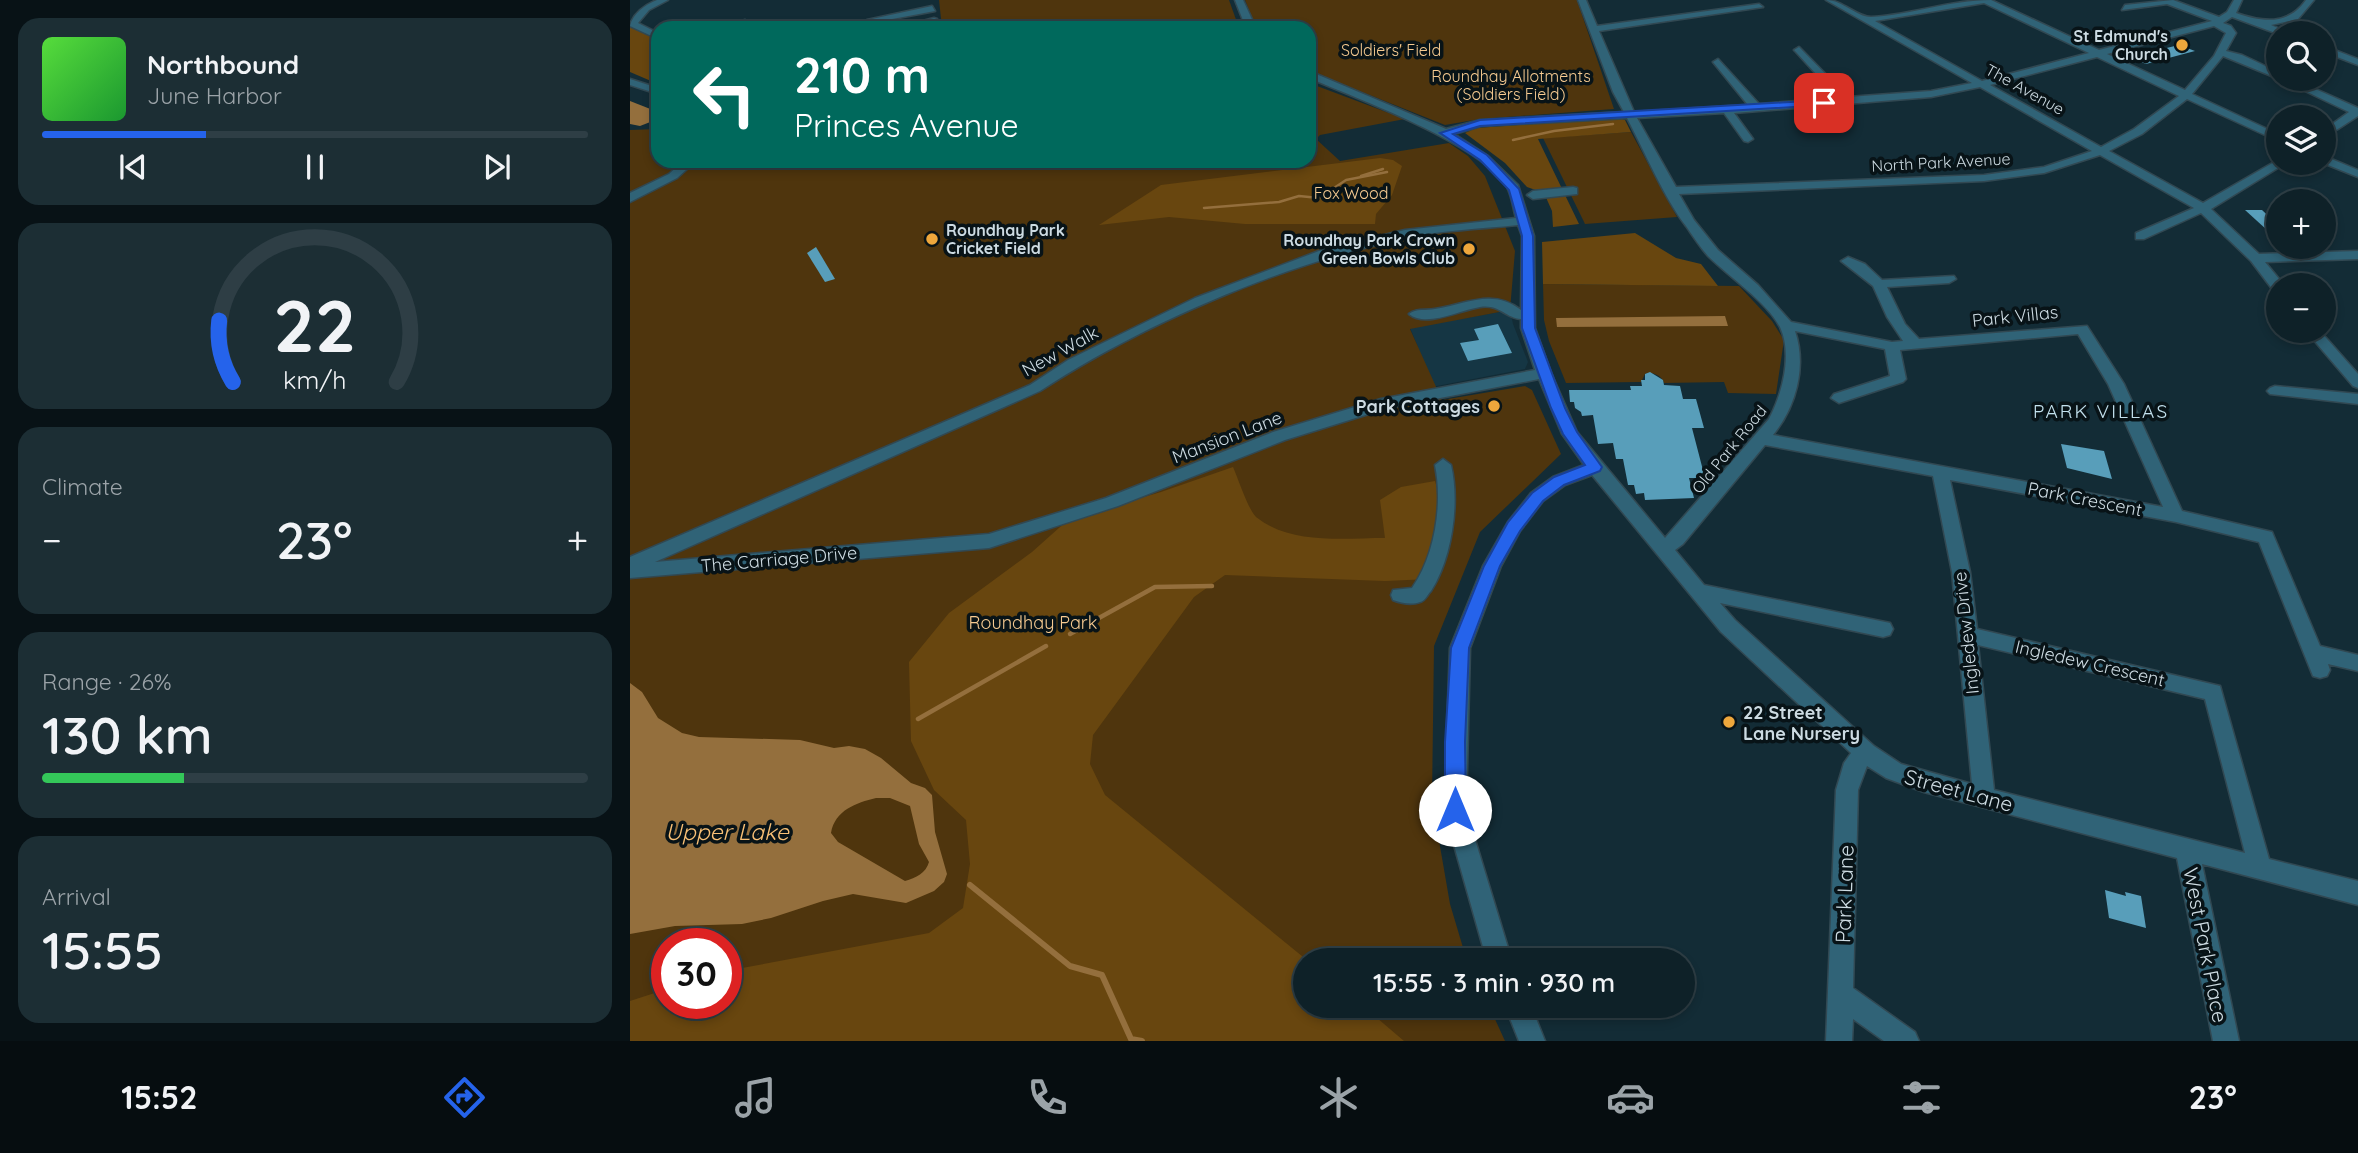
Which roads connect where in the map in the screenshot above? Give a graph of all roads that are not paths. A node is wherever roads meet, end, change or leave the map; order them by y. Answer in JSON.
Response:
{"nodes":[{"id":1,"x":664,"y":0,"type":"edge"},
{"id":2,"x":1240,"y":0,"type":"edge"},
{"id":3,"x":1582,"y":0,"type":"edge"},
{"id":4,"x":1830,"y":0,"type":"edge"},
{"id":5,"x":1985,"y":0,"type":"edge"},
{"id":6,"x":2166,"y":0,"type":"edge"},
{"id":7,"x":2238,"y":0,"type":"edge"},
{"id":8,"x":2310,"y":0,"type":"edge"},
{"id":9,"x":932,"y":5,"type":"edge"},
{"id":10,"x":1759,"y":6,"type":"dead end"},
{"id":11,"x":646,"y":8,"type":"junction"},
{"id":12,"x":2125,"y":8,"type":"dead end"},
{"id":13,"x":630,"y":9,"type":"edge"},
{"id":14,"x":2231,"y":14,"type":"junction"},
{"id":15,"x":871,"y":20,"type":"dead end"},
{"id":16,"x":1867,"y":20,"type":"junction"},
{"id":17,"x":1248,"y":21,"type":"edge"},
{"id":18,"x":2218,"y":22,"type":"junction"},
{"id":19,"x":2260,"y":24,"type":"junction"},
{"id":20,"x":2266,"y":26,"type":"edge"},
{"id":21,"x":1594,"y":29,"type":"junction"},
{"id":22,"x":651,"y":33,"type":"edge"},
{"id":23,"x":1799,"y":50,"type":"dead end"},
{"id":24,"x":2095,"y":52,"type":"junction"},
{"id":25,"x":2222,"y":52,"type":"junction"},
{"id":26,"x":2336,"y":53,"type":"edge"},
{"id":27,"x":1718,"y":61,"type":"dead end"},
{"id":28,"x":2358,"y":62,"type":"edge"},
{"id":29,"x":2266,"y":70,"type":"edge"},
{"id":30,"x":1316,"y":78,"type":"edge"},
{"id":31,"x":630,"y":82,"type":"edge"},
{"id":32,"x":1982,"y":84,"type":"junction"},
{"id":33,"x":651,"y":89,"type":"edge"},
{"id":34,"x":2311,"y":91,"type":"edge"},
{"id":35,"x":2187,"y":94,"type":"junction"},
{"id":36,"x":1847,"y":102,"type":"junction"},
{"id":37,"x":1756,"y":108,"type":"junction"},
{"id":38,"x":1727,"y":110,"type":"junction"},
{"id":39,"x":2357,"y":112,"type":"edge"},
{"id":40,"x":1629,"y":114,"type":"junction"},
{"id":41,"x":2336,"y":127,"type":"edge"},
{"id":42,"x":2266,"y":132,"type":"edge"},
{"id":43,"x":1445,"y":133,"type":"junction"},
{"id":44,"x":1748,"y":139,"type":"dead end"},
{"id":45,"x":2103,"y":151,"type":"junction"},
{"id":46,"x":2336,"y":164,"type":"edge"},
{"id":47,"x":684,"y":168,"type":"edge"},
{"id":48,"x":2266,"y":171,"type":"edge"},
{"id":49,"x":2358,"y":174,"type":"edge"},
{"id":50,"x":1573,"y":191,"type":"dead end"},
{"id":51,"x":1672,"y":191,"type":"junction"},
{"id":52,"x":1533,"y":195,"type":"dead end"},
{"id":53,"x":630,"y":198,"type":"edge"},
{"id":54,"x":2203,"y":208,"type":"junction"},
{"id":55,"x":1524,"y":221,"type":"junction"},
{"id":56,"x":2140,"y":236,"type":"dead end"},
{"id":57,"x":2358,"y":255,"type":"edge"},
{"id":58,"x":2256,"y":258,"type":"junction"},
{"id":59,"x":1848,"y":261,"type":"dead end"},
{"id":60,"x":2267,"y":273,"type":"edge"},
{"id":61,"x":1948,"y":279,"type":"dead end"},
{"id":62,"x":1879,"y":284,"type":"junction"},
{"id":63,"x":1416,"y":314,"type":"dead end"},
{"id":64,"x":1519,"y":314,"type":"dead end"},
{"id":65,"x":1786,"y":325,"type":"junction"},
{"id":66,"x":2324,"y":343,"type":"edge"},
{"id":67,"x":1916,"y":344,"type":"junction"},
{"id":68,"x":1892,"y":346,"type":"junction"},
{"id":69,"x":1544,"y":373,"type":"junction"},
{"id":70,"x":2358,"y":383,"type":"edge"},
{"id":71,"x":2276,"y":391,"type":"dead end"},
{"id":72,"x":1839,"y":398,"type":"dead end"},
{"id":73,"x":2358,"y":400,"type":"edge"},
{"id":74,"x":1763,"y":439,"type":"junction"},
{"id":75,"x":1443,"y":465,"type":"dead end"},
{"id":76,"x":1595,"y":467,"type":"junction"},
{"id":77,"x":1940,"y":471,"type":"junction"},
{"id":78,"x":2176,"y":516,"type":"junction"},
{"id":79,"x":928,"y":545,"type":"joint"},
{"id":80,"x":1662,"y":549,"type":"junction"},
{"id":81,"x":630,"y":565,"type":"edge"},
{"id":82,"x":630,"y":571,"type":"edge"},
{"id":83,"x":1699,"y":591,"type":"junction"},
{"id":84,"x":1400,"y":595,"type":"dead end"},
{"id":85,"x":1883,"y":629,"type":"dead end"},
{"id":86,"x":1968,"y":635,"type":"junction"},
{"id":87,"x":2358,"y":663,"type":"edge"},
{"id":88,"x":1866,"y":753,"type":"junction"},
{"id":89,"x":1984,"y":797,"type":"junction"},
{"id":90,"x":2187,"y":849,"type":"junction"},
{"id":91,"x":2260,"y":867,"type":"junction"},
{"id":92,"x":2358,"y":893,"type":"edge"},
{"id":93,"x":1496,"y":948,"type":"edge"},
{"id":94,"x":1841,"y":995,"type":"junction"},
{"id":95,"x":1523,"y":1018,"type":"edge"},
{"id":96,"x":1532,"y":1041,"type":"edge"},
{"id":97,"x":1839,"y":1041,"type":"edge"},
{"id":98,"x":1906,"y":1041,"type":"edge"},
{"id":99,"x":2226,"y":1041,"type":"edge"}],
"edges":[{"from":1,"to":11,"type":"street"},
{"from":2,"to":17,"type":"street"},
{"from":3,"to":21,"type":"street"},
{"from":4,"to":16,"type":"street","name":"The Avenue"},
{"from":5,"to":16,"type":"street"},
{"from":5,"to":24,"type":"street"},
{"from":6,"to":12,"type":"street"},
{"from":6,"to":18,"type":"street"},
{"from":7,"to":14,"type":"street"},
{"from":8,"to":19,"type":"street"},
{"from":9,"to":15,"type":"street"},
{"from":10,"to":21,"type":"street"},
{"from":11,"to":13,"type":"street"},
{"from":11,"to":22,"type":"street"},
{"from":14,"to":18,"type":"street"},
{"from":14,"to":19,"type":"street"},
{"from":16,"to":32,"type":"street","name":"The Avenue"},
{"from":18,"to":24,"type":"street"},
{"from":18,"to":25,"type":"street"},
{"from":19,"to":20,"type":"street"},
{"from":21,"to":40,"type":"street"},
{"from":23,"to":36,"type":"street"},
{"from":24,"to":32,"type":"street"},
{"from":24,"to":35,"type":"street"},
{"from":25,"to":29,"type":"street"},
{"from":25,"to":35,"type":"street","name":"North Park Avenue"},
{"from":26,"to":28,"type":"street"},
{"from":27,"to":37,"type":"street"},
{"from":30,"to":43,"type":"street","name":"Street Lane"},
{"from":31,"to":33,"type":"street"},
{"from":32,"to":36,"type":"street"},
{"from":32,"to":45,"type":"street","name":"The Avenue"},
{"from":34,"to":39,"type":"street"},
{"from":35,"to":42,"type":"street"},
{"from":35,"to":45,"type":"street","name":"North Park Avenue"},
{"from":36,"to":37,"type":"street"},
{"from":37,"to":38,"type":"street"},
{"from":38,"to":40,"type":"street"},
{"from":38,"to":44,"type":"street"},
{"from":39,"to":41,"type":"street"},
{"from":40,"to":43,"type":"street"},
{"from":40,"to":51,"type":"street"},
{"from":43,"to":55,"type":"street","name":"Street Lane"},
{"from":45,"to":51,"type":"street","name":"North Park Avenue"},
{"from":45,"to":54,"type":"street","name":"The Avenue"},
{"from":46,"to":49,"type":"street"},
{"from":47,"to":53,"type":"street"},
{"from":48,"to":54,"type":"street"},
{"from":50,"to":52,"type":"street"},
{"from":51,"to":65,"type":"street"},
{"from":54,"to":56,"type":"street"},
{"from":54,"to":58,"type":"street","name":"The Avenue"},
{"from":55,"to":69,"type":"street","name":"Street Lane"},
{"from":55,"to":81,"type":"street","name":"New Walk"},
{"from":57,"to":58,"type":"street"},
{"from":58,"to":60,"type":"street","name":"The Avenue"},
{"from":59,"to":62,"type":"street"},
{"from":61,"to":62,"type":"street"},
{"from":62,"to":67,"type":"street"},
{"from":63,"to":64,"type":"street"},
{"from":65,"to":68,"type":"street","name":"Park Villas"},
{"from":65,"to":74,"type":"street","name":"Old Park Road"},
{"from":66,"to":70,"type":"street"},
{"from":67,"to":68,"type":"street","name":"Park Villas"},
{"from":67,"to":78,"type":"street","name":"Park Villas"},
{"from":68,"to":72,"type":"street"},
{"from":69,"to":76,"type":"street","name":"Street Lane"},
{"from":69,"to":79,"type":"street","name":"Mansion Lane"},
{"from":71,"to":73,"type":"street"},
{"from":74,"to":77,"type":"street","name":"Park Crescent"},
{"from":74,"to":80,"type":"street","name":"Old Park Road"},
{"from":75,"to":84,"type":"street"},
{"from":76,"to":80,"type":"street","name":"Street Lane"},
{"from":76,"to":93,"type":"street"},
{"from":77,"to":78,"type":"street","name":"Park Crescent"},
{"from":77,"to":86,"type":"street","name":"Ingledew Drive"},
{"from":78,"to":87,"type":"street","name":"Park Crescent"},
{"from":79,"to":82,"type":"street","name":"The Carriage Drive"},
{"from":80,"to":83,"type":"street","name":"Street Lane"},
{"from":83,"to":85,"type":"street"},
{"from":83,"to":88,"type":"street","name":"Street Lane"},
{"from":86,"to":89,"type":"street","name":"Ingledew Drive"},
{"from":86,"to":91,"type":"street","name":"Ingledew Crescent"},
{"from":88,"to":89,"type":"street","name":"Street Lane"},
{"from":88,"to":94,"type":"street","name":"Park Lane"},
{"from":89,"to":90,"type":"street","name":"Street Lane"},
{"from":90,"to":91,"type":"street","name":"Street Lane"},
{"from":90,"to":99,"type":"street","name":"West Park Place"},
{"from":91,"to":92,"type":"street","name":"Street Lane"},
{"from":94,"to":97,"type":"street","name":"Park Lane"},
{"from":94,"to":98,"type":"street"},
{"from":95,"to":96,"type":"street"}]}
